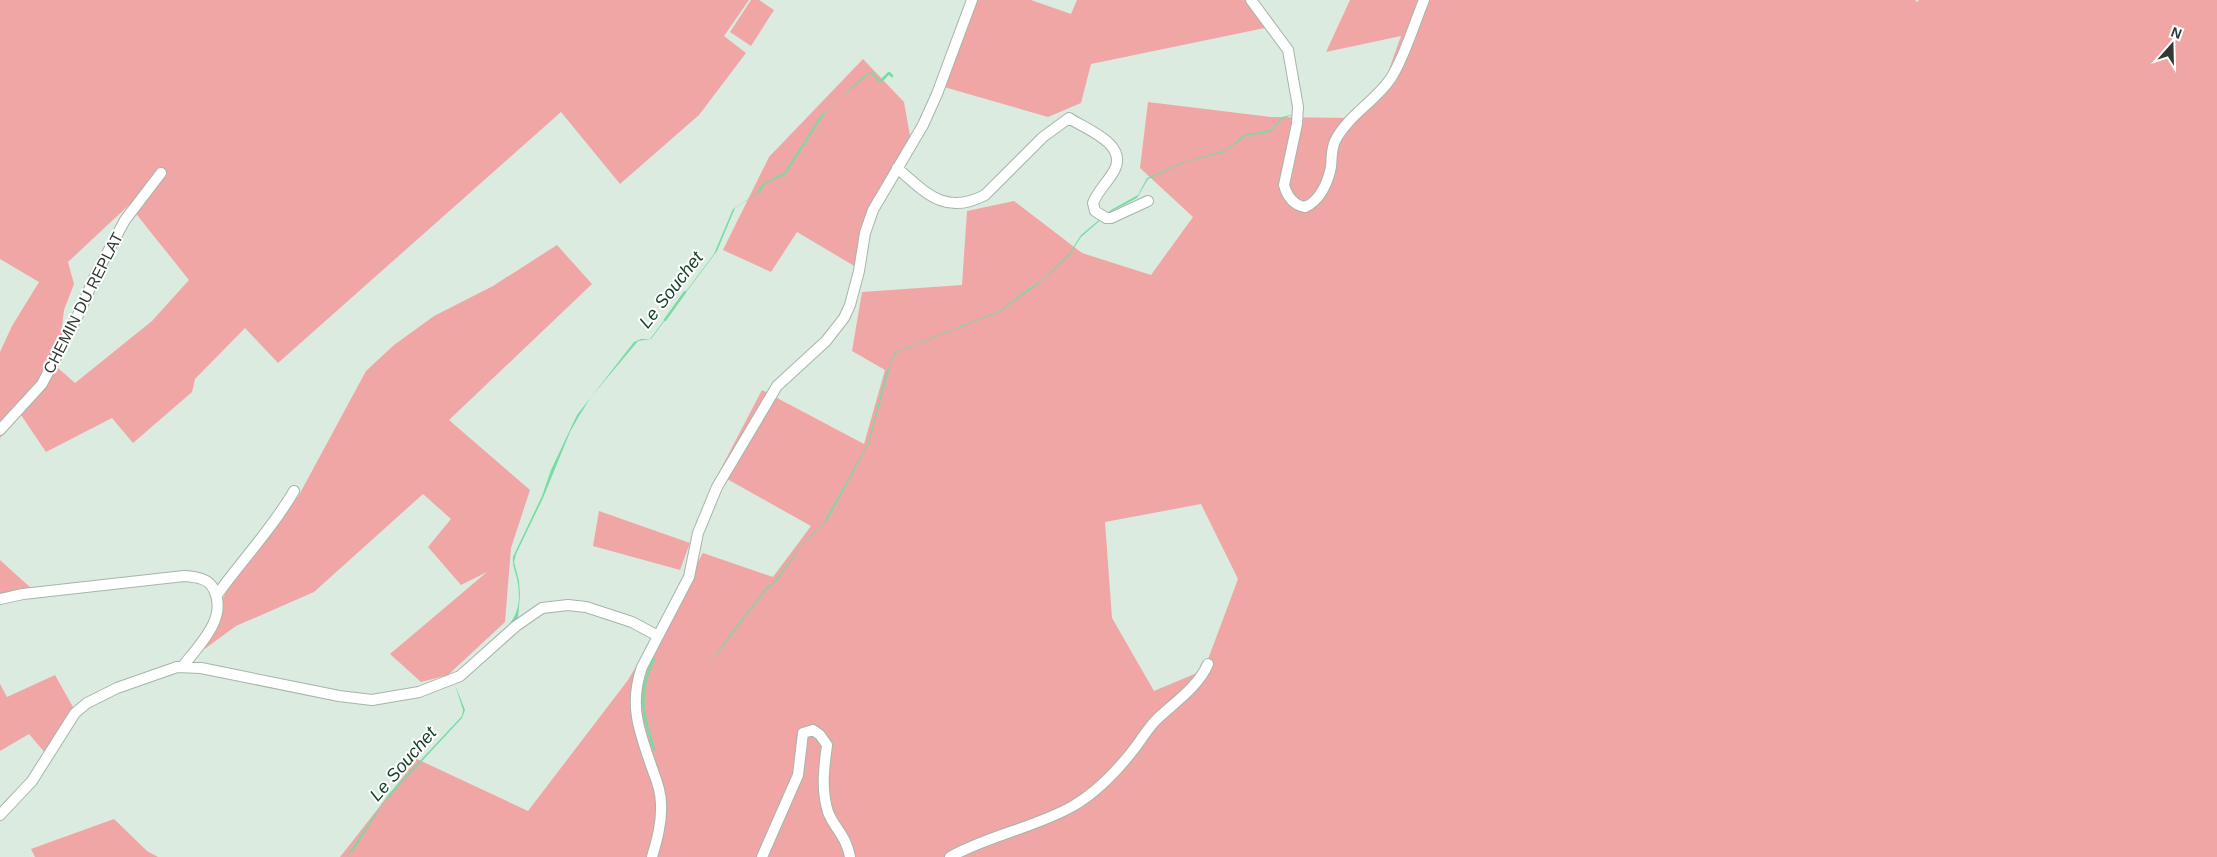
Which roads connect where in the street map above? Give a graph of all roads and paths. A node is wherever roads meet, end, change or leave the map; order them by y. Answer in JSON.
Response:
{"nodes":[{"id":1,"x":972,"y":0,"type":"edge"},
{"id":2,"x":1251,"y":0,"type":"edge"},
{"id":3,"x":1424,"y":0,"type":"edge"},
{"id":4,"x":897,"y":168,"type":"junction"},
{"id":5,"x":161,"y":173,"type":"dead end"},
{"id":6,"x":1148,"y":201,"type":"dead end"},
{"id":7,"x":0,"y":430,"type":"edge"},
{"id":8,"x":294,"y":491,"type":"dead end"},
{"id":9,"x":217,"y":596,"type":"junction"},
{"id":10,"x":0,"y":599,"type":"edge"},
{"id":11,"x":658,"y":636,"type":"junction"},
{"id":12,"x":1208,"y":664,"type":"dead end"},
{"id":13,"x":183,"y":666,"type":"junction"},
{"id":14,"x":0,"y":815,"type":"edge"},
{"id":15,"x":652,"y":857,"type":"edge"},
{"id":16,"x":762,"y":857,"type":"edge"},
{"id":17,"x":850,"y":857,"type":"edge"},
{"id":18,"x":950,"y":857,"type":"edge"}],
"edges":[{"from":1,"to":4,"type":"street"},
{"from":2,"to":3,"type":"street"},
{"from":4,"to":6,"type":"street"},
{"from":4,"to":11,"type":"street"},
{"from":5,"to":7,"type":"street","name":"CHEMIN DU REPLAT"},
{"from":8,"to":9,"type":"street"},
{"from":9,"to":10,"type":"street"},
{"from":9,"to":13,"type":"street"},
{"from":11,"to":13,"type":"street"},
{"from":11,"to":15,"type":"street"},
{"from":12,"to":18,"type":"street"},
{"from":13,"to":14,"type":"street"},
{"from":16,"to":17,"type":"street"}]}
